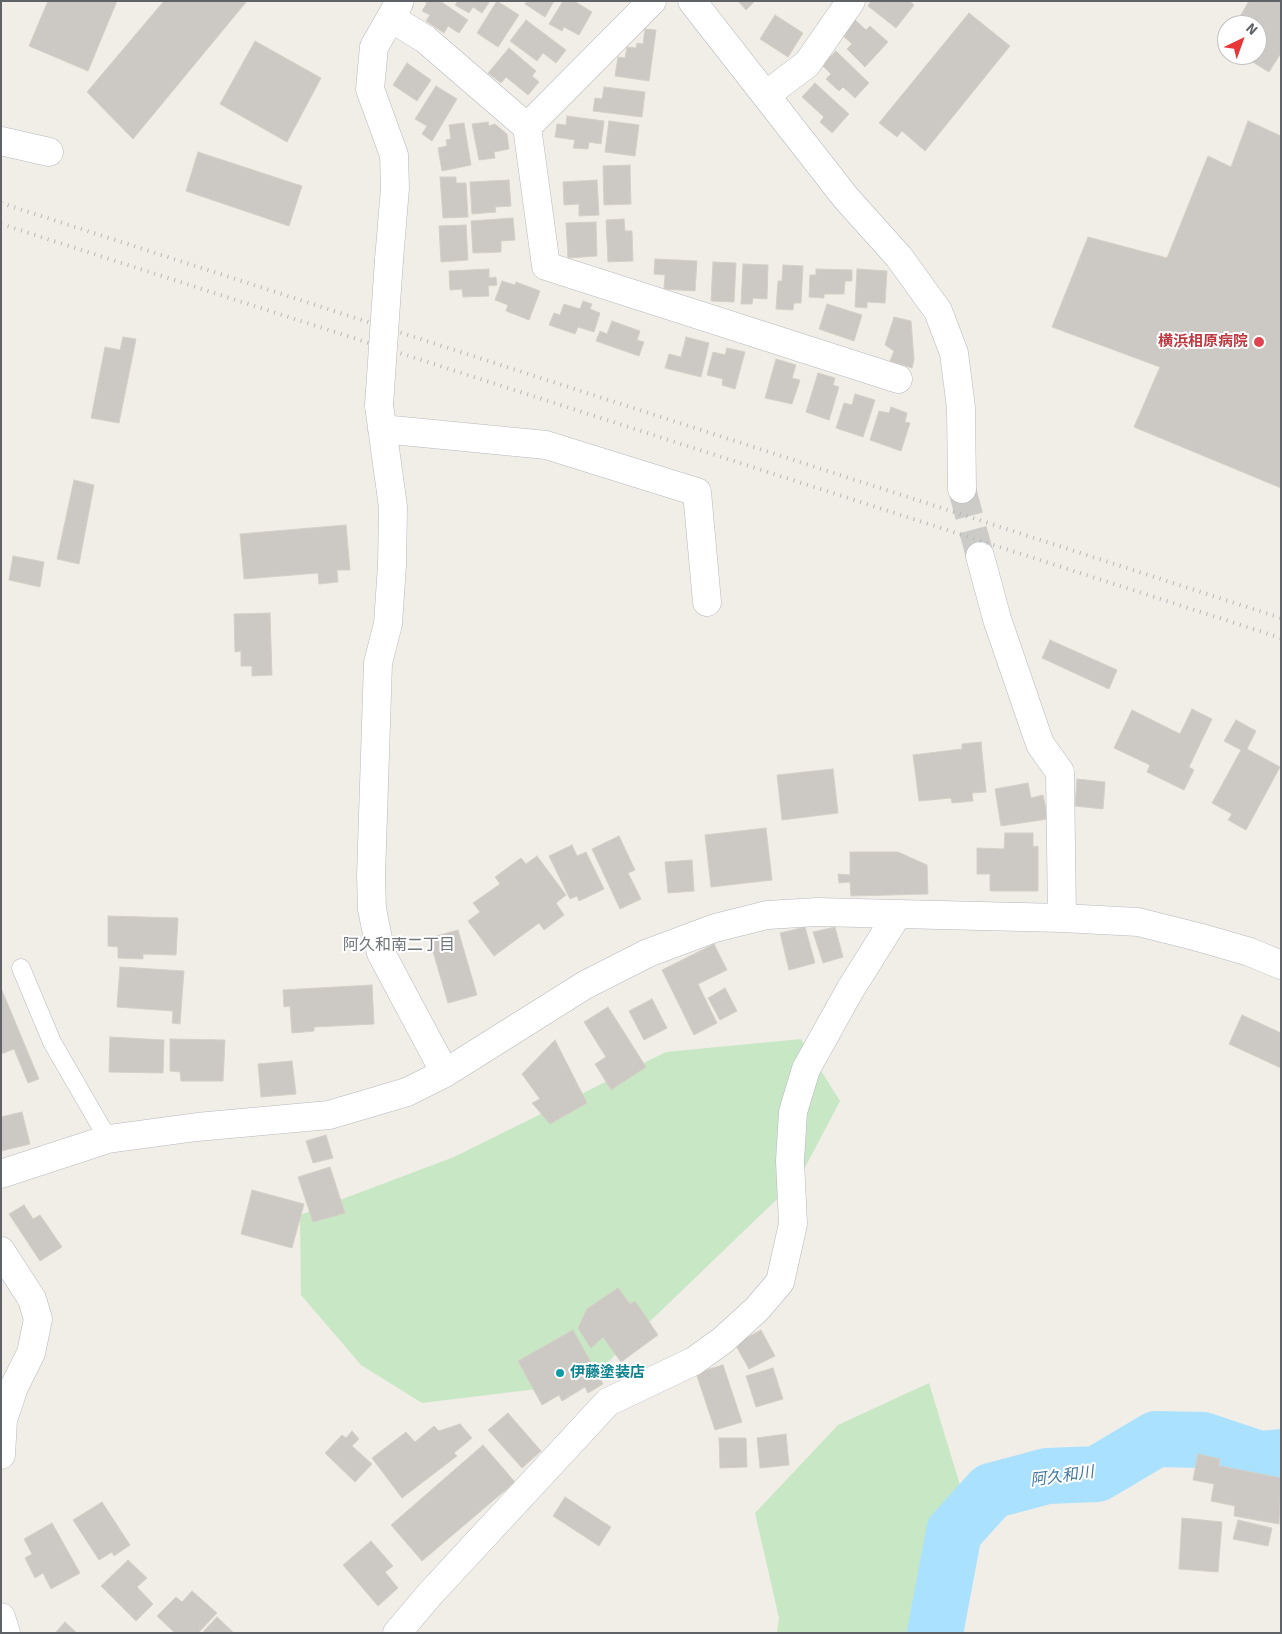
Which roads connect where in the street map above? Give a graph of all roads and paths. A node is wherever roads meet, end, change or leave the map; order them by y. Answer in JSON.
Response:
{"nodes":[{"id":1,"x":652,"y":1,"type":"edge"},
{"id":2,"x":692,"y":1,"type":"edge"},
{"id":3,"x":851,"y":1,"type":"edge"},
{"id":4,"x":395,"y":10,"type":"edge"},
{"id":5,"x":766,"y":95,"type":"junction"},
{"id":6,"x":527,"y":127,"type":"junction"},
{"id":7,"x":1,"y":141,"type":"edge"},
{"id":8,"x":49,"y":152,"type":"dead end"},
{"id":9,"x":898,"y":379,"type":"dead end"},
{"id":10,"x":381,"y":417,"type":"junction"},
{"id":11,"x":962,"y":489,"type":"tunnel mouth"},
{"id":12,"x":980,"y":556,"type":"tunnel mouth"},
{"id":13,"x":707,"y":602,"type":"dead end"},
{"id":14,"x":897,"y":915,"type":"junction"},
{"id":15,"x":1062,"y":918,"type":"junction"},
{"id":16,"x":1281,"y":965,"type":"edge"},
{"id":17,"x":21,"y":968,"type":"dead end"},
{"id":18,"x":444,"y":1073,"type":"junction"},
{"id":19,"x":108,"y":1139,"type":"junction"},
{"id":20,"x":1,"y":1174,"type":"edge"},
{"id":21,"x":1,"y":1251,"type":"edge"},
{"id":22,"x":1,"y":1455,"type":"edge"},
{"id":23,"x":1,"y":1617,"type":"edge"},
{"id":24,"x":6,"y":1633,"type":"edge"},
{"id":25,"x":397,"y":1633,"type":"edge"}],
"edges":[{"from":1,"to":6,"type":"street"},
{"from":2,"to":5,"type":"street"},
{"from":3,"to":5,"type":"street"},
{"from":4,"to":6,"type":"street"},
{"from":4,"to":10,"type":"street","bridge":true},
{"from":5,"to":11,"type":"street"},
{"from":6,"to":9,"type":"street"},
{"from":7,"to":8,"type":"street"},
{"from":10,"to":13,"type":"street"},
{"from":10,"to":18,"type":"street"},
{"from":12,"to":15,"type":"street"},
{"from":14,"to":15,"type":"street"},
{"from":14,"to":18,"type":"street"},
{"from":14,"to":25,"type":"street"},
{"from":15,"to":16,"type":"street"},
{"from":17,"to":19,"type":"lane"},
{"from":18,"to":19,"type":"street"},
{"from":19,"to":20,"type":"street"},
{"from":21,"to":22,"type":"street"},
{"from":23,"to":24,"type":"street"}]}
